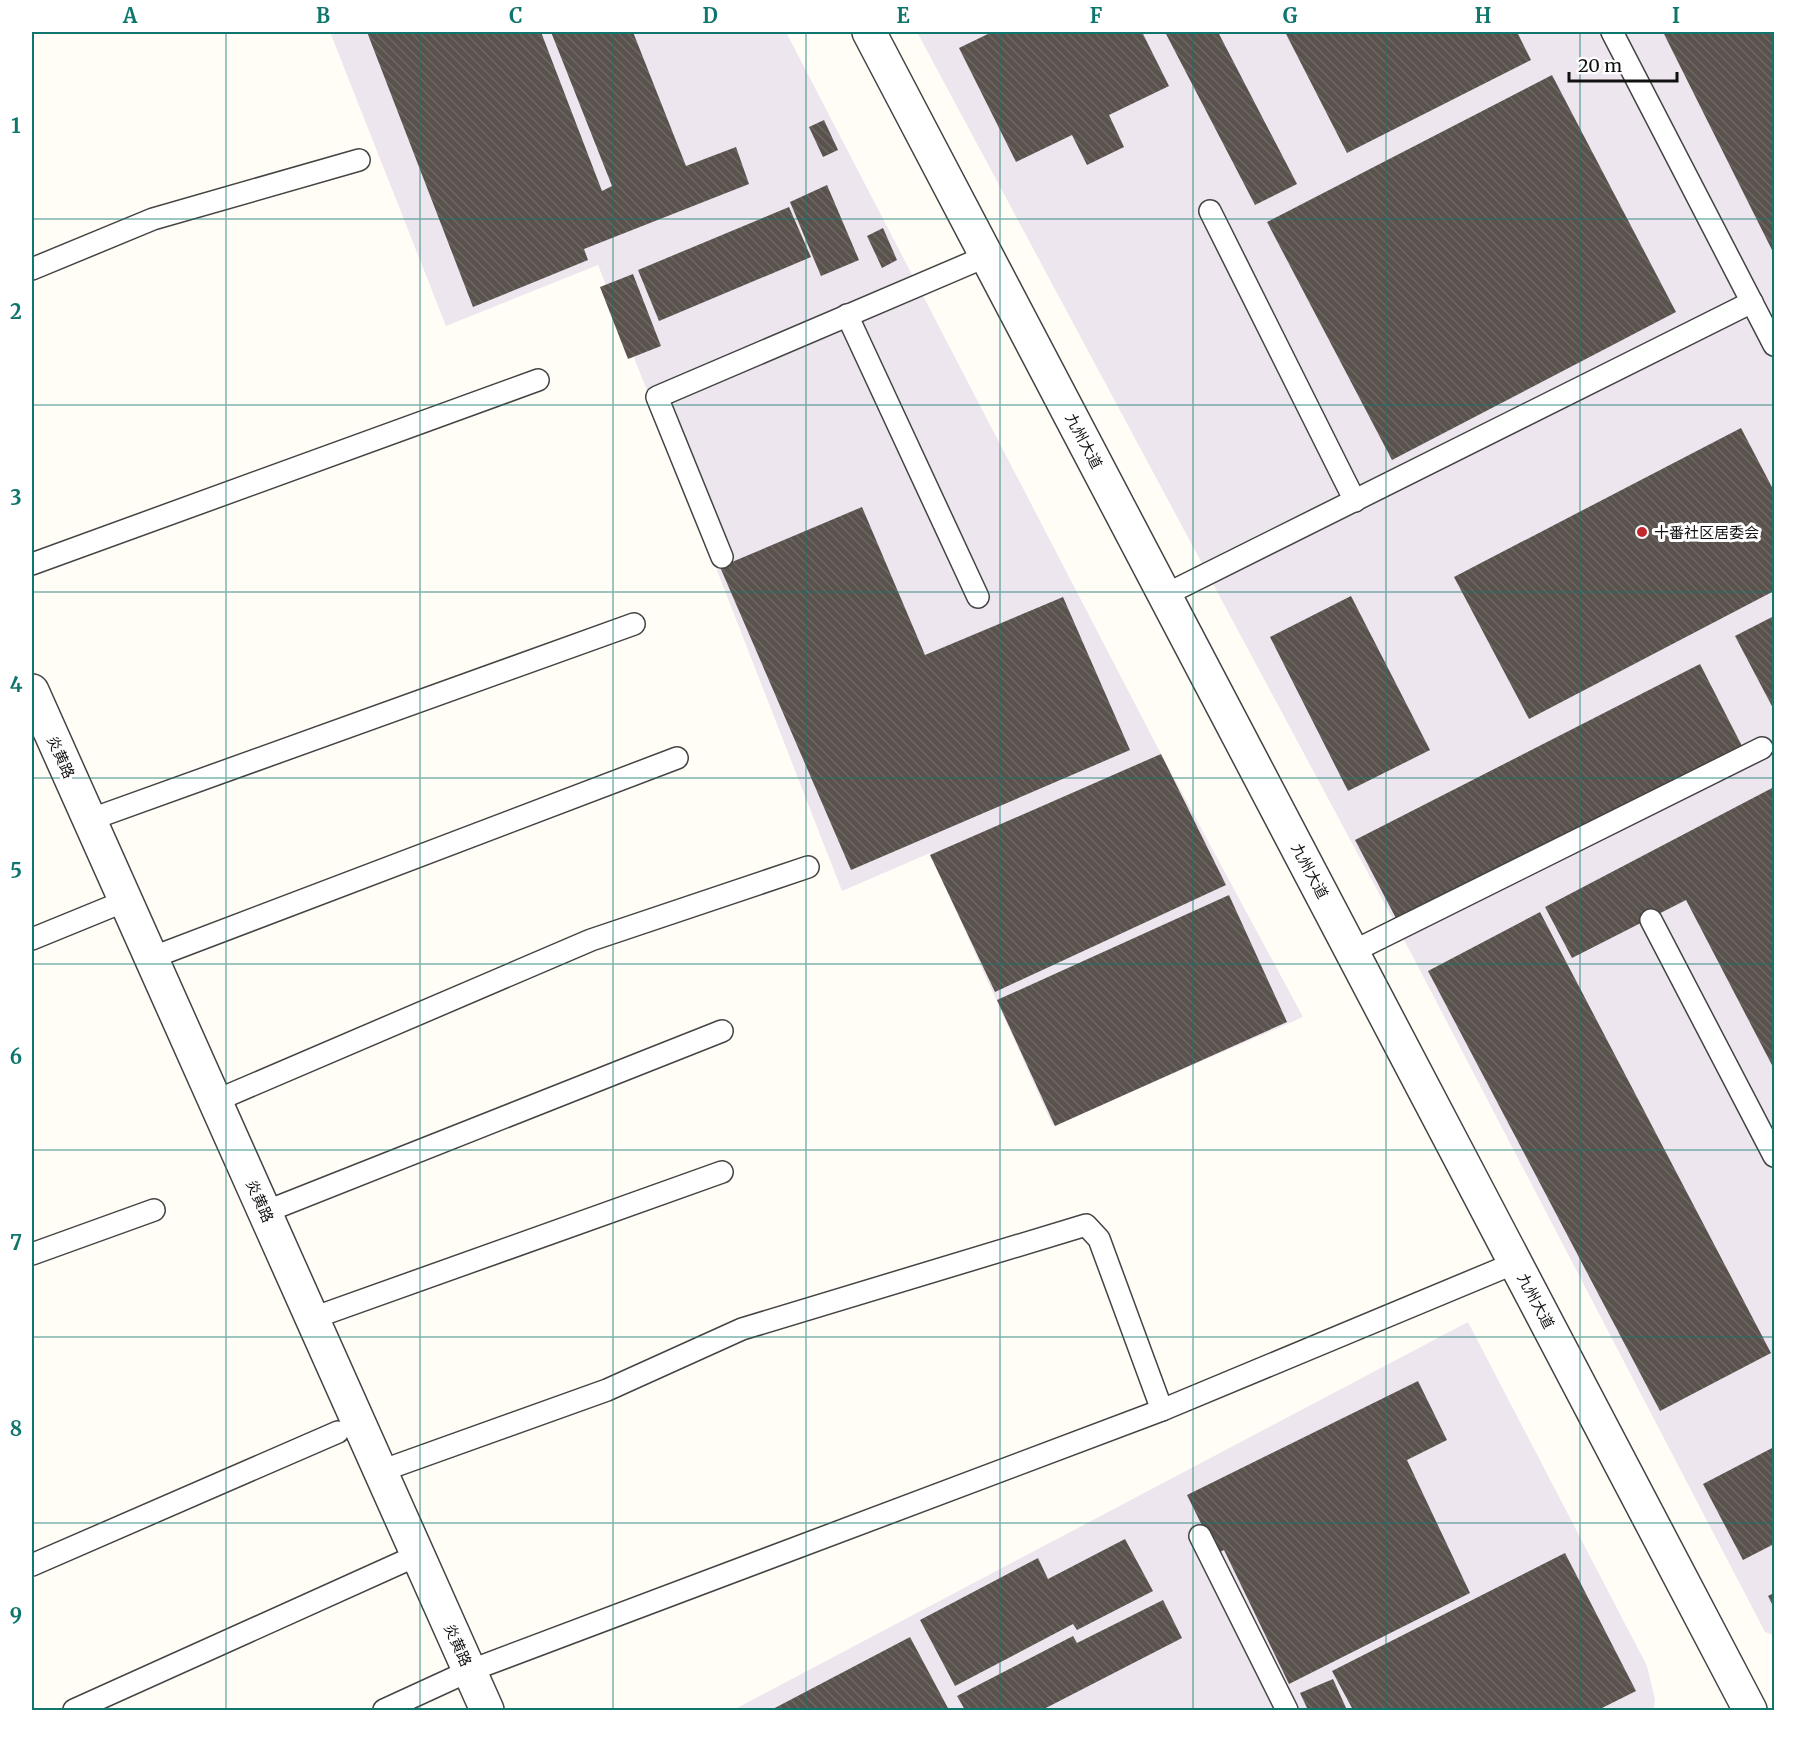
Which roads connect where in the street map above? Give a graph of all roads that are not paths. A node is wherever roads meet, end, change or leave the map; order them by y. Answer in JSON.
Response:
{"nodes":[{"id":1,"x":869,"y":32,"type":"edge"},
{"id":2,"x":1612,"y":32,"type":"edge"},
{"id":3,"x":359,"y":160,"type":"dead end"},
{"id":4,"x":1210,"y":211,"type":"dead end"},
{"id":5,"x":987,"y":256,"type":"junction"},
{"id":6,"x":32,"y":269,"type":"edge"},
{"id":7,"x":1752,"y":302,"type":"junction"},
{"id":8,"x":847,"y":315,"type":"junction"},
{"id":9,"x":1774,"y":345,"type":"edge"},
{"id":10,"x":538,"y":380,"type":"dead end"},
{"id":11,"x":1355,"y":501,"type":"junction"},
{"id":12,"x":722,"y":556,"type":"dead end"},
{"id":13,"x":32,"y":564,"type":"edge"},
{"id":14,"x":1165,"y":596,"type":"junction"},
{"id":15,"x":978,"y":597,"type":"dead end"},
{"id":16,"x":634,"y":624,"type":"dead end"},
{"id":17,"x":32,"y":692,"type":"edge"},
{"id":18,"x":1762,"y":748,"type":"dead end"},
{"id":19,"x":677,"y":758,"type":"dead end"},
{"id":20,"x":89,"y":820,"type":"junction"},
{"id":21,"x":808,"y":867,"type":"dead end"},
{"id":22,"x":125,"y":901,"type":"junction"},
{"id":23,"x":1651,"y":920,"type":"dead end"},
{"id":24,"x":32,"y":939,"type":"edge"},
{"id":25,"x":1352,"y":952,"type":"junction"},
{"id":26,"x":151,"y":958,"type":"junction"},
{"id":27,"x":722,"y":1031,"type":"dead end"},
{"id":28,"x":215,"y":1101,"type":"junction"},
{"id":29,"x":1774,"y":1156,"type":"edge"},
{"id":30,"x":722,"y":1172,"type":"dead end"},
{"id":31,"x":154,"y":1210,"type":"dead end"},
{"id":32,"x":265,"y":1212,"type":"junction"},
{"id":33,"x":32,"y":1254,"type":"edge"},
{"id":34,"x":1515,"y":1263,"type":"junction"},
{"id":35,"x":313,"y":1318,"type":"junction"},
{"id":36,"x":1162,"y":1410,"type":"junction"},
{"id":37,"x":339,"y":1432,"type":"dead end"},
{"id":38,"x":381,"y":1471,"type":"junction"},
{"id":39,"x":1200,"y":1536,"type":"dead end"},
{"id":40,"x":418,"y":1555,"type":"junction"},
{"id":41,"x":32,"y":1565,"type":"edge"},
{"id":42,"x":469,"y":1671,"type":"junction"},
{"id":43,"x":74,"y":1710,"type":"edge"},
{"id":44,"x":384,"y":1710,"type":"edge"},
{"id":45,"x":487,"y":1710,"type":"edge"},
{"id":46,"x":1287,"y":1710,"type":"edge"},
{"id":47,"x":1750,"y":1710,"type":"edge"}],
"edges":[{"from":1,"to":5,"type":"street","name":"九州大道"},
{"from":2,"to":7,"type":"lane"},
{"from":3,"to":6,"type":"lane"},
{"from":4,"to":11,"type":"lane"},
{"from":5,"to":8,"type":"lane"},
{"from":5,"to":14,"type":"street","name":"九州大道"},
{"from":7,"to":9,"type":"lane"},
{"from":7,"to":11,"type":"lane"},
{"from":8,"to":12,"type":"lane"},
{"from":8,"to":15,"type":"lane"},
{"from":10,"to":13,"type":"lane"},
{"from":11,"to":14,"type":"lane"},
{"from":14,"to":25,"type":"street","name":"九州大道"},
{"from":16,"to":20,"type":"lane"},
{"from":17,"to":20,"type":"street","name":"炎黄路"},
{"from":18,"to":25,"type":"lane"},
{"from":19,"to":26,"type":"lane"},
{"from":20,"to":22,"type":"street","name":"炎黄路"},
{"from":21,"to":28,"type":"lane"},
{"from":22,"to":24,"type":"lane"},
{"from":22,"to":26,"type":"street","name":"炎黄路"},
{"from":23,"to":29,"type":"lane"},
{"from":25,"to":34,"type":"street","name":"九州大道"},
{"from":26,"to":28,"type":"street","name":"炎黄路"},
{"from":27,"to":32,"type":"lane"},
{"from":28,"to":32,"type":"street","name":"炎黄路"},
{"from":30,"to":35,"type":"lane"},
{"from":31,"to":33,"type":"lane"},
{"from":32,"to":35,"type":"street","name":"炎黄路"},
{"from":34,"to":36,"type":"lane"},
{"from":34,"to":47,"type":"street","name":"九州大道"},
{"from":35,"to":38,"type":"street","name":"炎黄路"},
{"from":36,"to":38,"type":"lane"},
{"from":36,"to":42,"type":"lane"},
{"from":37,"to":41,"type":"lane"},
{"from":38,"to":40,"type":"street","name":"炎黄路"},
{"from":39,"to":46,"type":"lane"},
{"from":40,"to":42,"type":"street","name":"炎黄路"},
{"from":40,"to":43,"type":"lane"},
{"from":42,"to":44,"type":"lane"},
{"from":42,"to":45,"type":"street","name":"炎黄路"}]}
